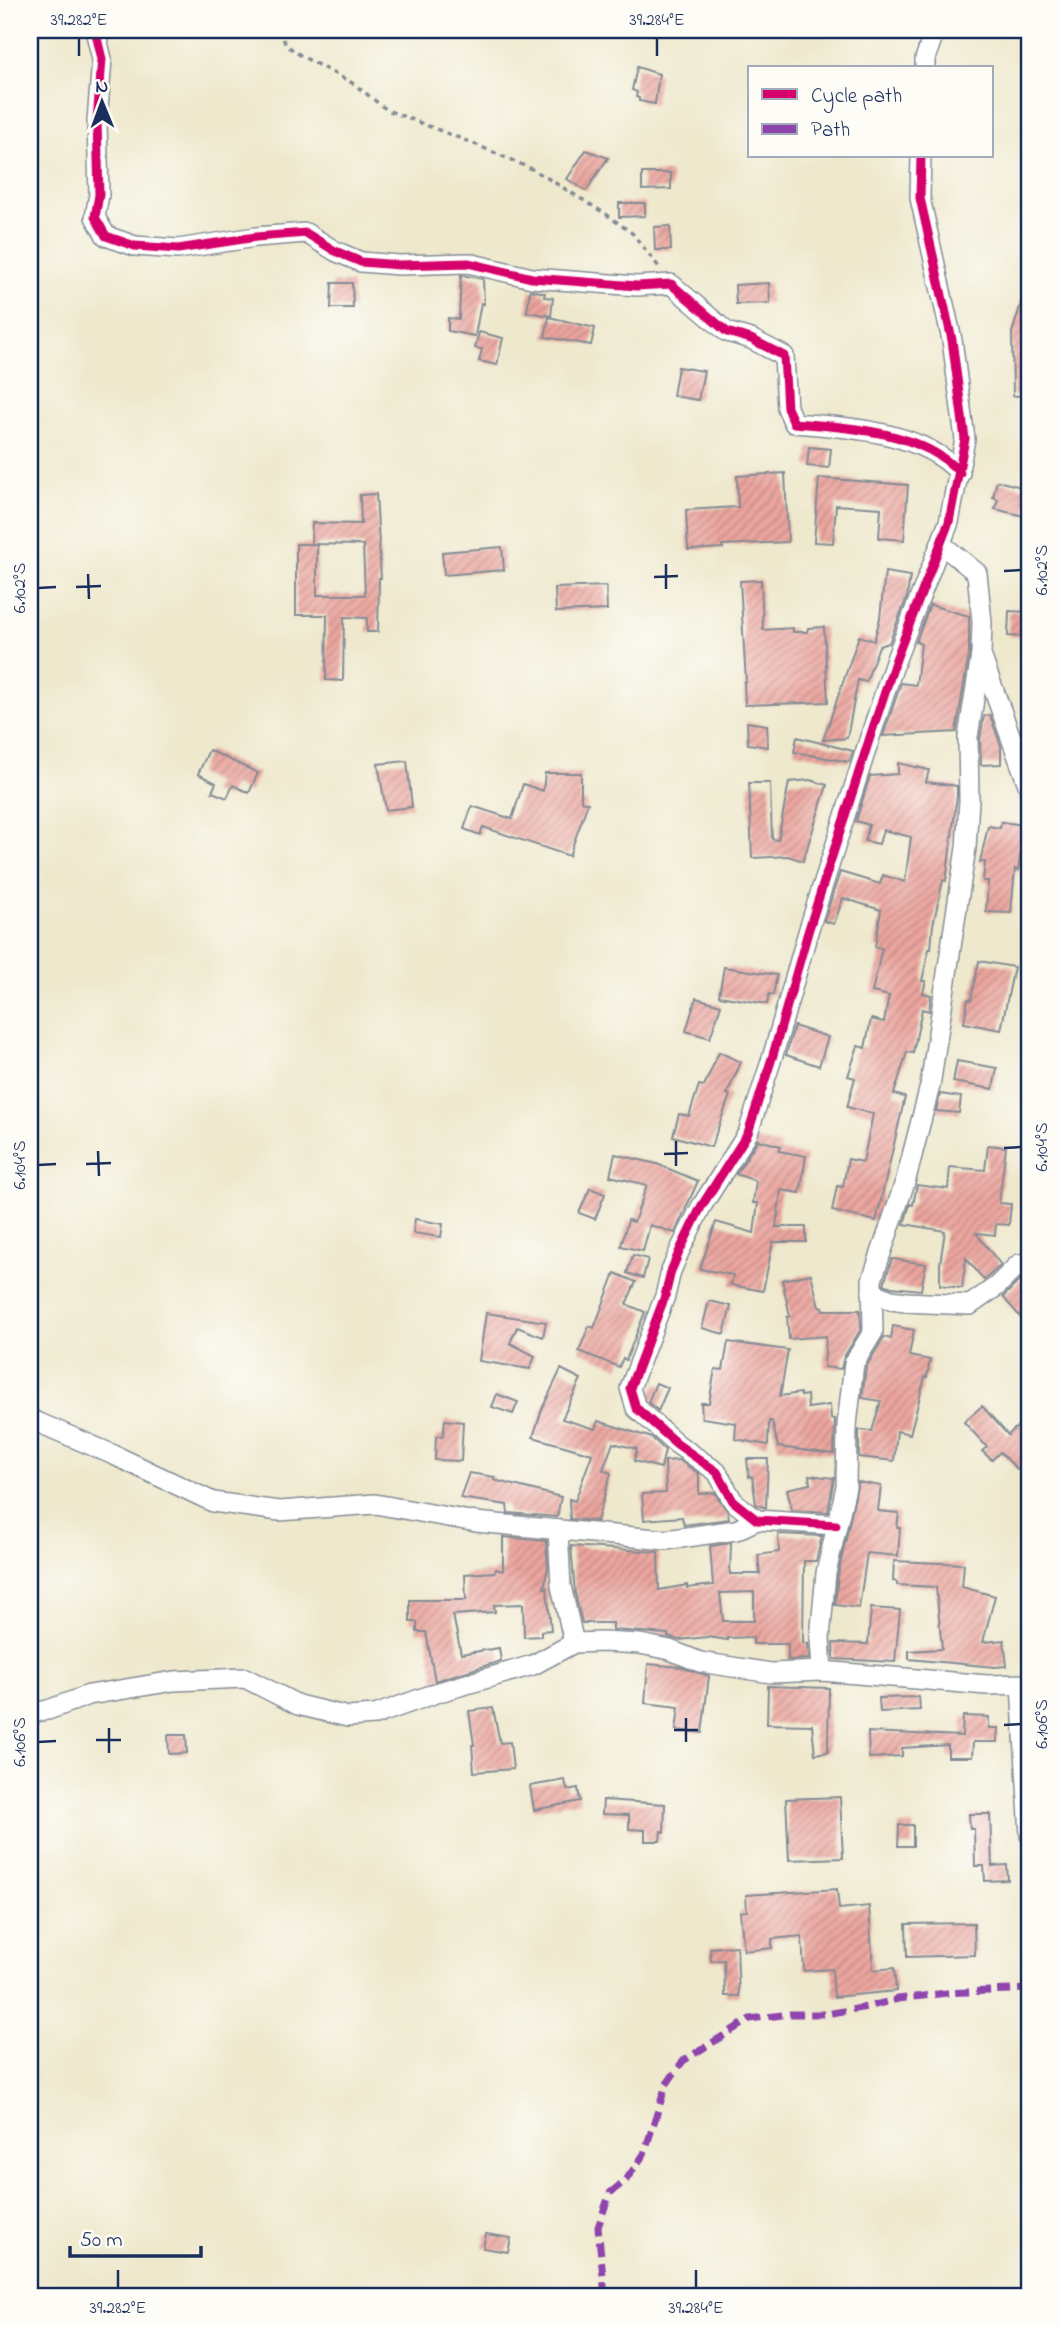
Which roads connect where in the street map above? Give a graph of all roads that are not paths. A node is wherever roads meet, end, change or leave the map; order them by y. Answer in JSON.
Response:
{"nodes":[{"id":1,"x":95,"y":30,"type":"edge"},
{"id":2,"x":936,"y":30,"type":"edge"},
{"id":3,"x":925,"y":66,"type":"edge"},
{"id":4,"x":920,"y":158,"type":"edge"},
{"id":5,"x":960,"y":473,"type":"junction"},
{"id":6,"x":942,"y":544,"type":"junction"},
{"id":7,"x":981,"y":655,"type":"junction"},
{"id":8,"x":1030,"y":790,"type":"edge"},
{"id":9,"x":1030,"y":1263,"type":"edge"},
{"id":10,"x":872,"y":1292,"type":"junction"},
{"id":11,"x":30,"y":1419,"type":"edge"},
{"id":12,"x":757,"y":1520,"type":"junction"},
{"id":13,"x":836,"y":1525,"type":"junction"},
{"id":14,"x":558,"y":1531,"type":"junction"},
{"id":15,"x":574,"y":1643,"type":"junction"},
{"id":16,"x":822,"y":1671,"type":"junction"},
{"id":17,"x":1025,"y":1684,"type":"edge"},
{"id":18,"x":30,"y":1713,"type":"edge"},
{"id":19,"x":1030,"y":1835,"type":"edge"}],
"edges":[{"from":1,"to":5,"type":"street"},
{"from":2,"to":3,"type":"street"},
{"from":4,"to":5,"type":"street"},
{"from":5,"to":6,"type":"street"},
{"from":6,"to":7,"type":"street"},
{"from":6,"to":12,"type":"street"},
{"from":7,"to":8,"type":"street"},
{"from":7,"to":10,"type":"street"},
{"from":9,"to":10,"type":"street"},
{"from":10,"to":13,"type":"street"},
{"from":11,"to":14,"type":"street"},
{"from":12,"to":13,"type":"street"},
{"from":12,"to":14,"type":"street"},
{"from":13,"to":16,"type":"street"},
{"from":14,"to":15,"type":"street"},
{"from":15,"to":16,"type":"street"},
{"from":15,"to":18,"type":"street"},
{"from":16,"to":17,"type":"street"},
{"from":17,"to":19,"type":"street"}]}
